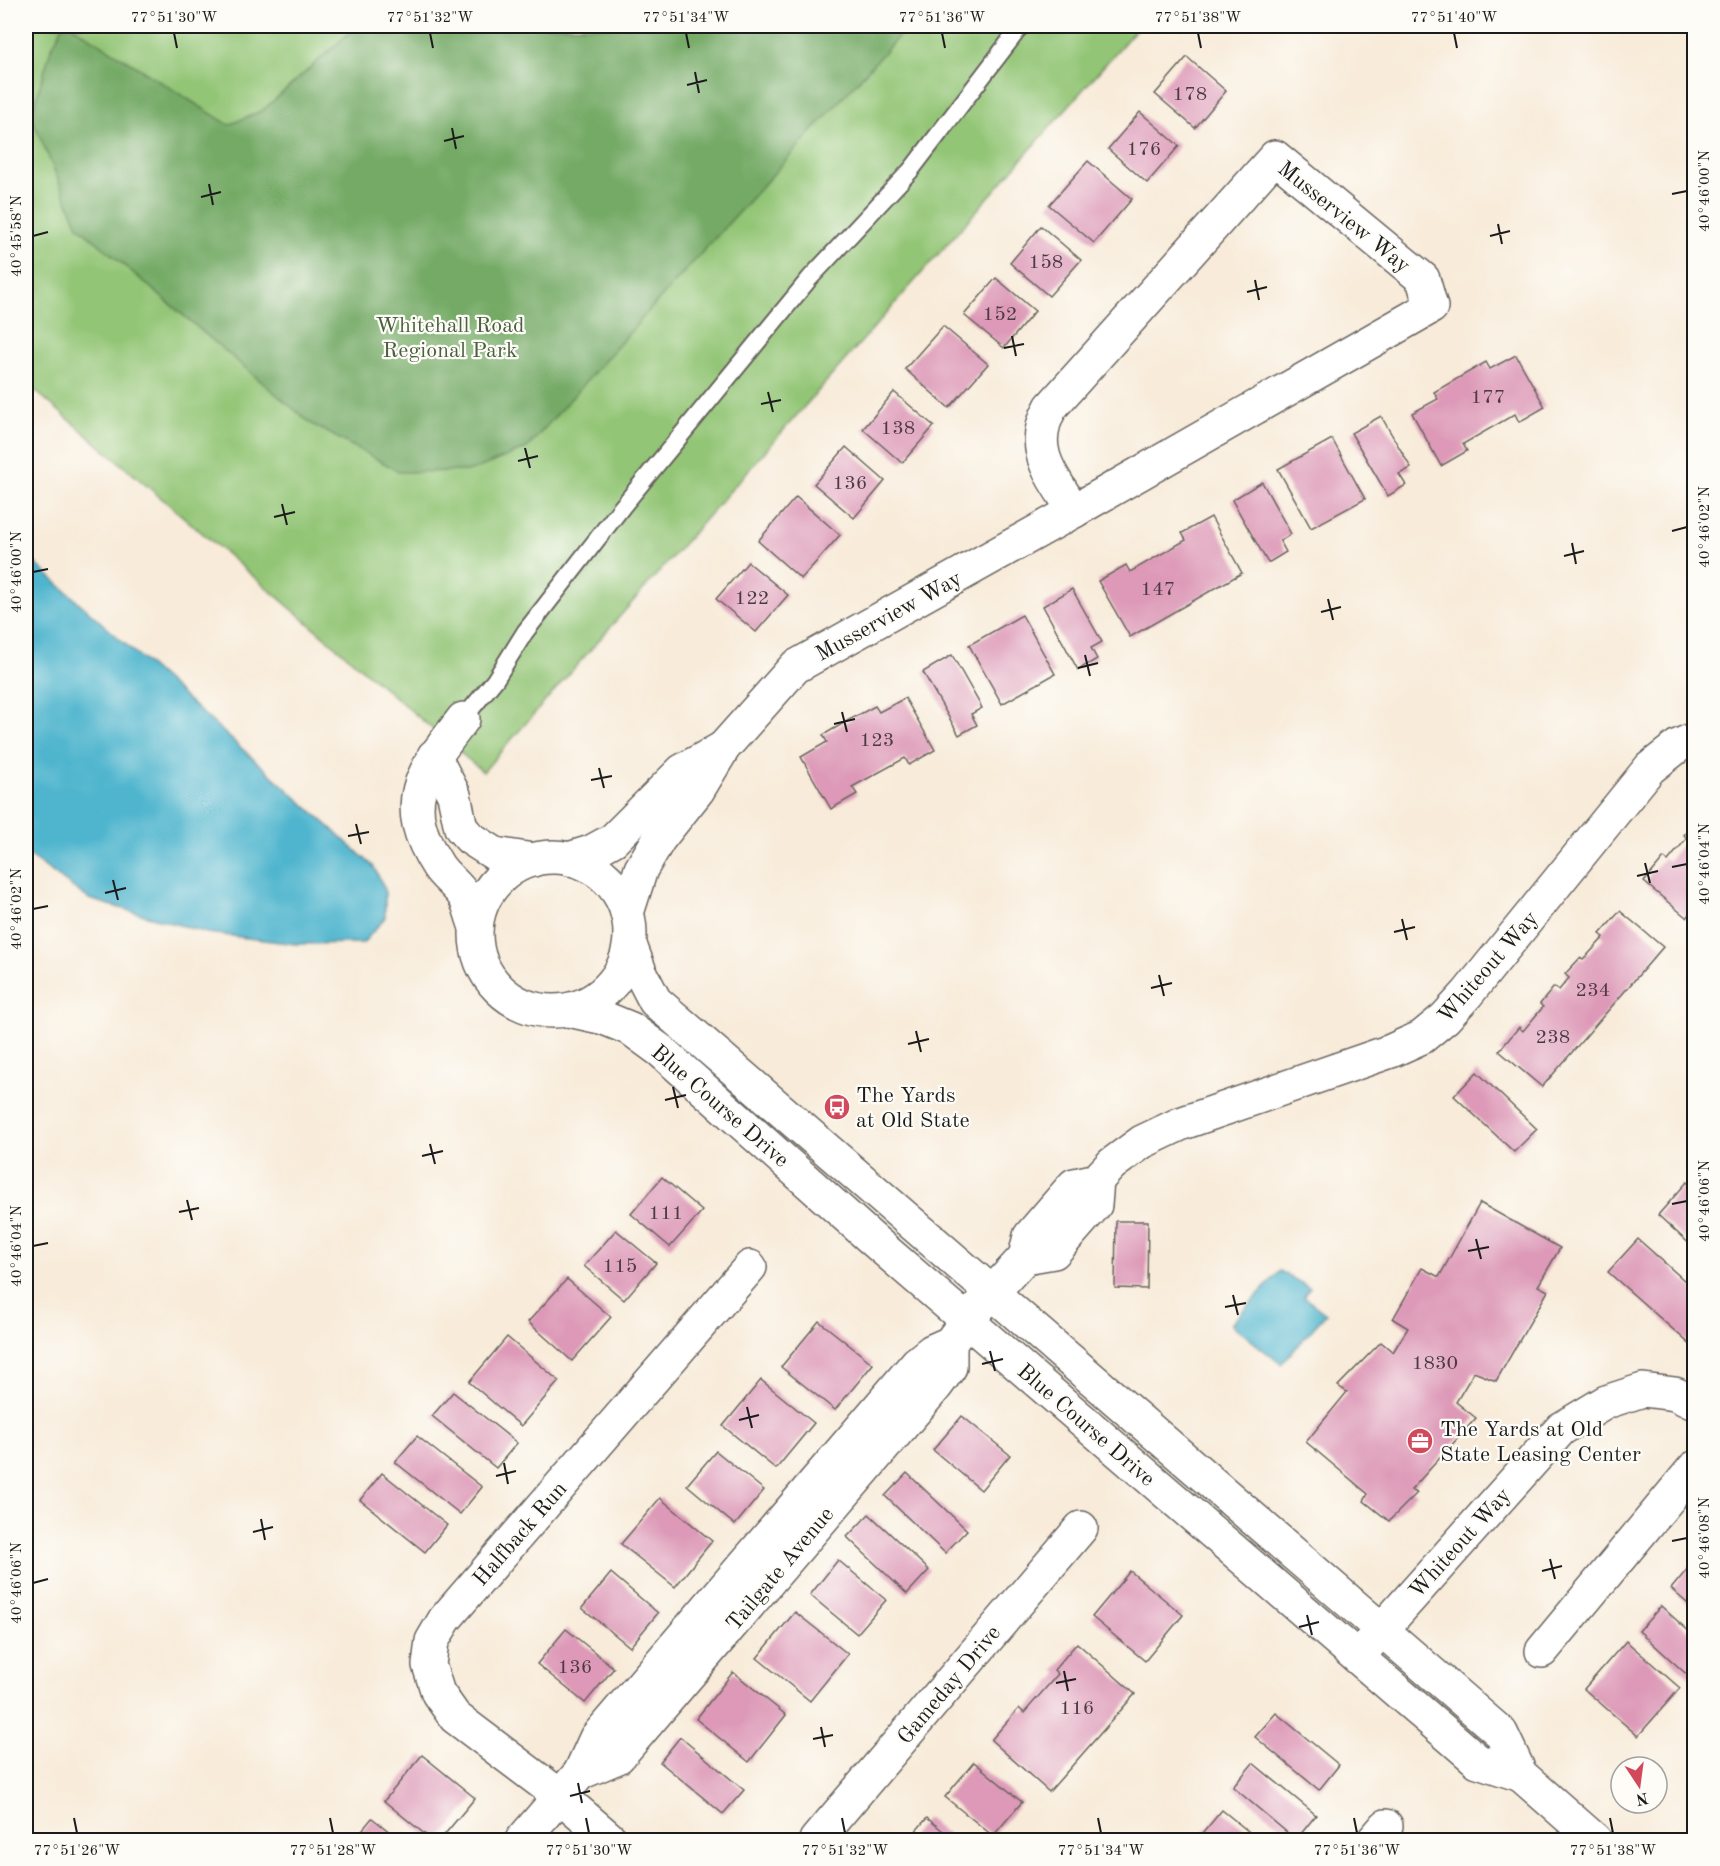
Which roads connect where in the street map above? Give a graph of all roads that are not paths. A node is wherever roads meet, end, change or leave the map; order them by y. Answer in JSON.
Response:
{"nodes":[{"id":1,"x":1021,"y":26,"type":"edge"},
{"id":2,"x":1074,"y":511,"type":"junction"},
{"id":3,"x":463,"y":719,"type":"joint"},
{"id":4,"x":1695,"y":739,"type":"edge"},
{"id":5,"x":724,"y":747,"type":"junction"},
{"id":6,"x":434,"y":756,"type":"junction"},
{"id":7,"x":569,"y":859,"type":"junction"},
{"id":8,"x":532,"y":860,"type":"junction"},
{"id":9,"x":627,"y":913,"type":"junction"},
{"id":10,"x":476,"y":927,"type":"junction"},
{"id":11,"x":630,"y":945,"type":"junction"},
{"id":12,"x":568,"y":1010,"type":"junction"},
{"id":13,"x":750,"y":1267,"type":"dead end"},
{"id":14,"x":992,"y":1294,"type":"junction"},
{"id":15,"x":958,"y":1332,"type":"junction"},
{"id":16,"x":1695,"y":1402,"type":"edge"},
{"id":17,"x":1695,"y":1468,"type":"edge"},
{"id":18,"x":1081,"y":1528,"type":"dead end"},
{"id":19,"x":1381,"y":1628,"type":"junction"},
{"id":20,"x":1542,"y":1650,"type":"dead end"},
{"id":21,"x":1357,"y":1658,"type":"junction"},
{"id":22,"x":1521,"y":1775,"type":"junction"},
{"id":23,"x":570,"y":1785,"type":"junction"},
{"id":24,"x":522,"y":1840,"type":"edge"},
{"id":25,"x":611,"y":1840,"type":"edge"},
{"id":26,"x":816,"y":1840,"type":"edge"},
{"id":27,"x":1595,"y":1840,"type":"edge"}],
"edges":[{"from":1,"to":3,"type":"lane"},
{"from":2,"to":2,"type":"street","name":"Musserview Way"},
{"from":2,"to":5,"type":"street","name":"Musserview Way"},
{"from":3,"to":6,"type":"street","name":"Blue Course Drive"},
{"from":4,"to":14,"type":"street","name":"Whiteout Way"},
{"from":5,"to":7,"type":"street","name":"Musserview Way"},
{"from":5,"to":9,"type":"street","name":"Musserview Way"},
{"from":6,"to":8,"type":"street","name":"Blue Course Drive"},
{"from":6,"to":10,"type":"street","name":"Blue Course Drive"},
{"from":7,"to":8,"type":"street","name":"Blue Course Drive"},
{"from":7,"to":9,"type":"street","name":"Blue Course Drive"},
{"from":8,"to":10,"type":"street","name":"Blue Course Drive"},
{"from":9,"to":11,"type":"street","name":"Blue Course Drive"},
{"from":10,"to":12,"type":"street","name":"Blue Course Drive"},
{"from":11,"to":12,"type":"street","name":"Blue Course Drive"},
{"from":11,"to":14,"type":"street","name":"Blue Course Drive"},
{"from":12,"to":15,"type":"street","name":"Blue Course Drive"},
{"from":13,"to":23,"type":"street","name":"Halfback Run"},
{"from":14,"to":15,"type":"street","name":"Whiteout Way"},
{"from":14,"to":19,"type":"street","name":"Blue Course Drive"},
{"from":15,"to":21,"type":"street","name":"Blue Course Drive"},
{"from":15,"to":23,"type":"street","name":"Tailgate Avenue"},
{"from":16,"to":19,"type":"street","name":"Whiteout Way"},
{"from":17,"to":20,"type":"street"},
{"from":18,"to":26,"type":"street","name":"Gameday Drive"},
{"from":19,"to":21,"type":"street","name":"Whiteout Way"},
{"from":19,"to":22,"type":"street","name":"Blue Course Drive"},
{"from":21,"to":22,"type":"street","name":"Blue Course Drive"},
{"from":22,"to":27,"type":"street","name":"Blue Course Drive"},
{"from":23,"to":24,"type":"street","name":"Tailgate Avenue"},
{"from":23,"to":25,"type":"street","name":"Halfback Run"}]}
